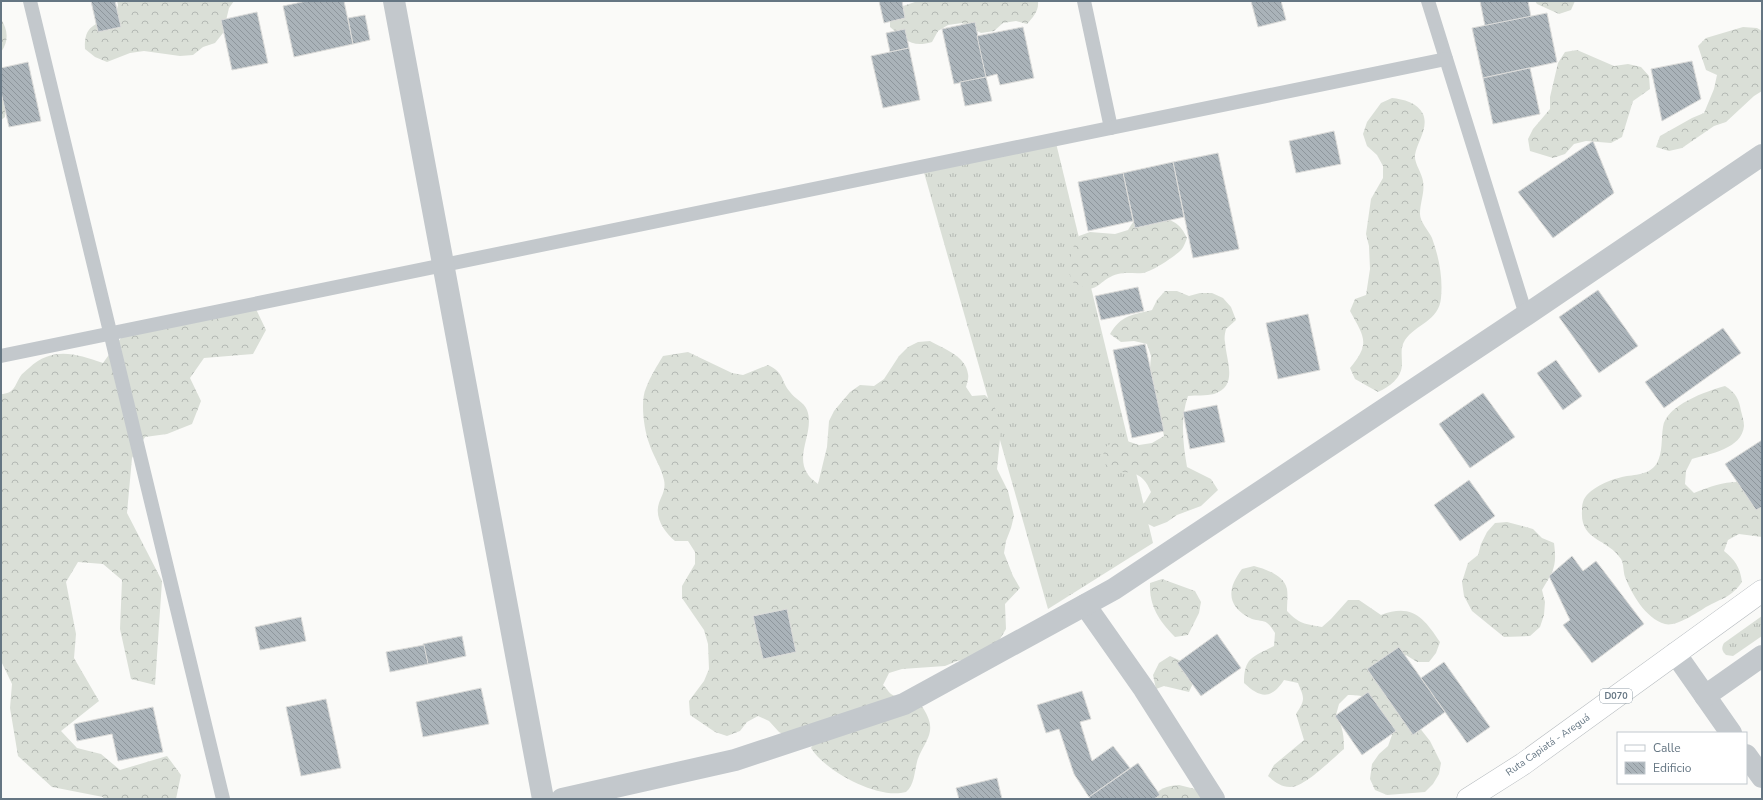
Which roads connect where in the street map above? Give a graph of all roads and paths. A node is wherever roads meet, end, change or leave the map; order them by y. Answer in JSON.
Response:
{"nodes":[{"id":1,"x":30,"y":1,"type":"edge"},
{"id":2,"x":394,"y":1,"type":"edge"},
{"id":3,"x":1084,"y":1,"type":"edge"},
{"id":4,"x":1428,"y":1,"type":"edge"},
{"id":5,"x":1446,"y":59,"type":"junction"},
{"id":6,"x":1111,"y":128,"type":"junction"},
{"id":7,"x":1762,"y":155,"type":"edge"},
{"id":8,"x":443,"y":266,"type":"junction"},
{"id":9,"x":1526,"y":315,"type":"junction"},
{"id":10,"x":110,"y":335,"type":"junction"},
{"id":11,"x":1,"y":356,"type":"edge"},
{"id":12,"x":1762,"y":591,"type":"edge"},
{"id":13,"x":1085,"y":605,"type":"junction"},
{"id":14,"x":1675,"y":653,"type":"junction"},
{"id":15,"x":1762,"y":656,"type":"edge"},
{"id":16,"x":1705,"y":696,"type":"junction"},
{"id":17,"x":1730,"y":732,"type":"edge"},
{"id":18,"x":1747,"y":756,"type":"edge"},
{"id":19,"x":1762,"y":778,"type":"edge"},
{"id":20,"x":223,"y":799,"type":"edge"},
{"id":21,"x":543,"y":799,"type":"edge"},
{"id":22,"x":562,"y":799,"type":"edge"},
{"id":23,"x":1214,"y":799,"type":"edge"},
{"id":24,"x":1468,"y":799,"type":"edge"}],
"edges":[{"from":1,"to":10,"type":"lane"},
{"from":2,"to":8,"type":"street"},
{"from":3,"to":6,"type":"lane"},
{"from":4,"to":5,"type":"lane"},
{"from":5,"to":6,"type":"lane"},
{"from":5,"to":9,"type":"lane"},
{"from":6,"to":8,"type":"lane"},
{"from":7,"to":9,"type":"street"},
{"from":8,"to":10,"type":"lane"},
{"from":8,"to":21,"type":"street"},
{"from":9,"to":13,"type":"street"},
{"from":10,"to":11,"type":"lane"},
{"from":10,"to":20,"type":"lane"},
{"from":12,"to":14,"type":"main road","name":"Ruta Capiatá - Areguá","number":"D070"},
{"from":13,"to":22,"type":"street"},
{"from":13,"to":23,"type":"street"},
{"from":14,"to":16,"type":"street"},
{"from":14,"to":24,"type":"main road","name":"Ruta Capiatá - Areguá","number":"D070"},
{"from":15,"to":16,"type":"street"},
{"from":16,"to":17,"type":"street"},
{"from":18,"to":19,"type":"street"}]}
